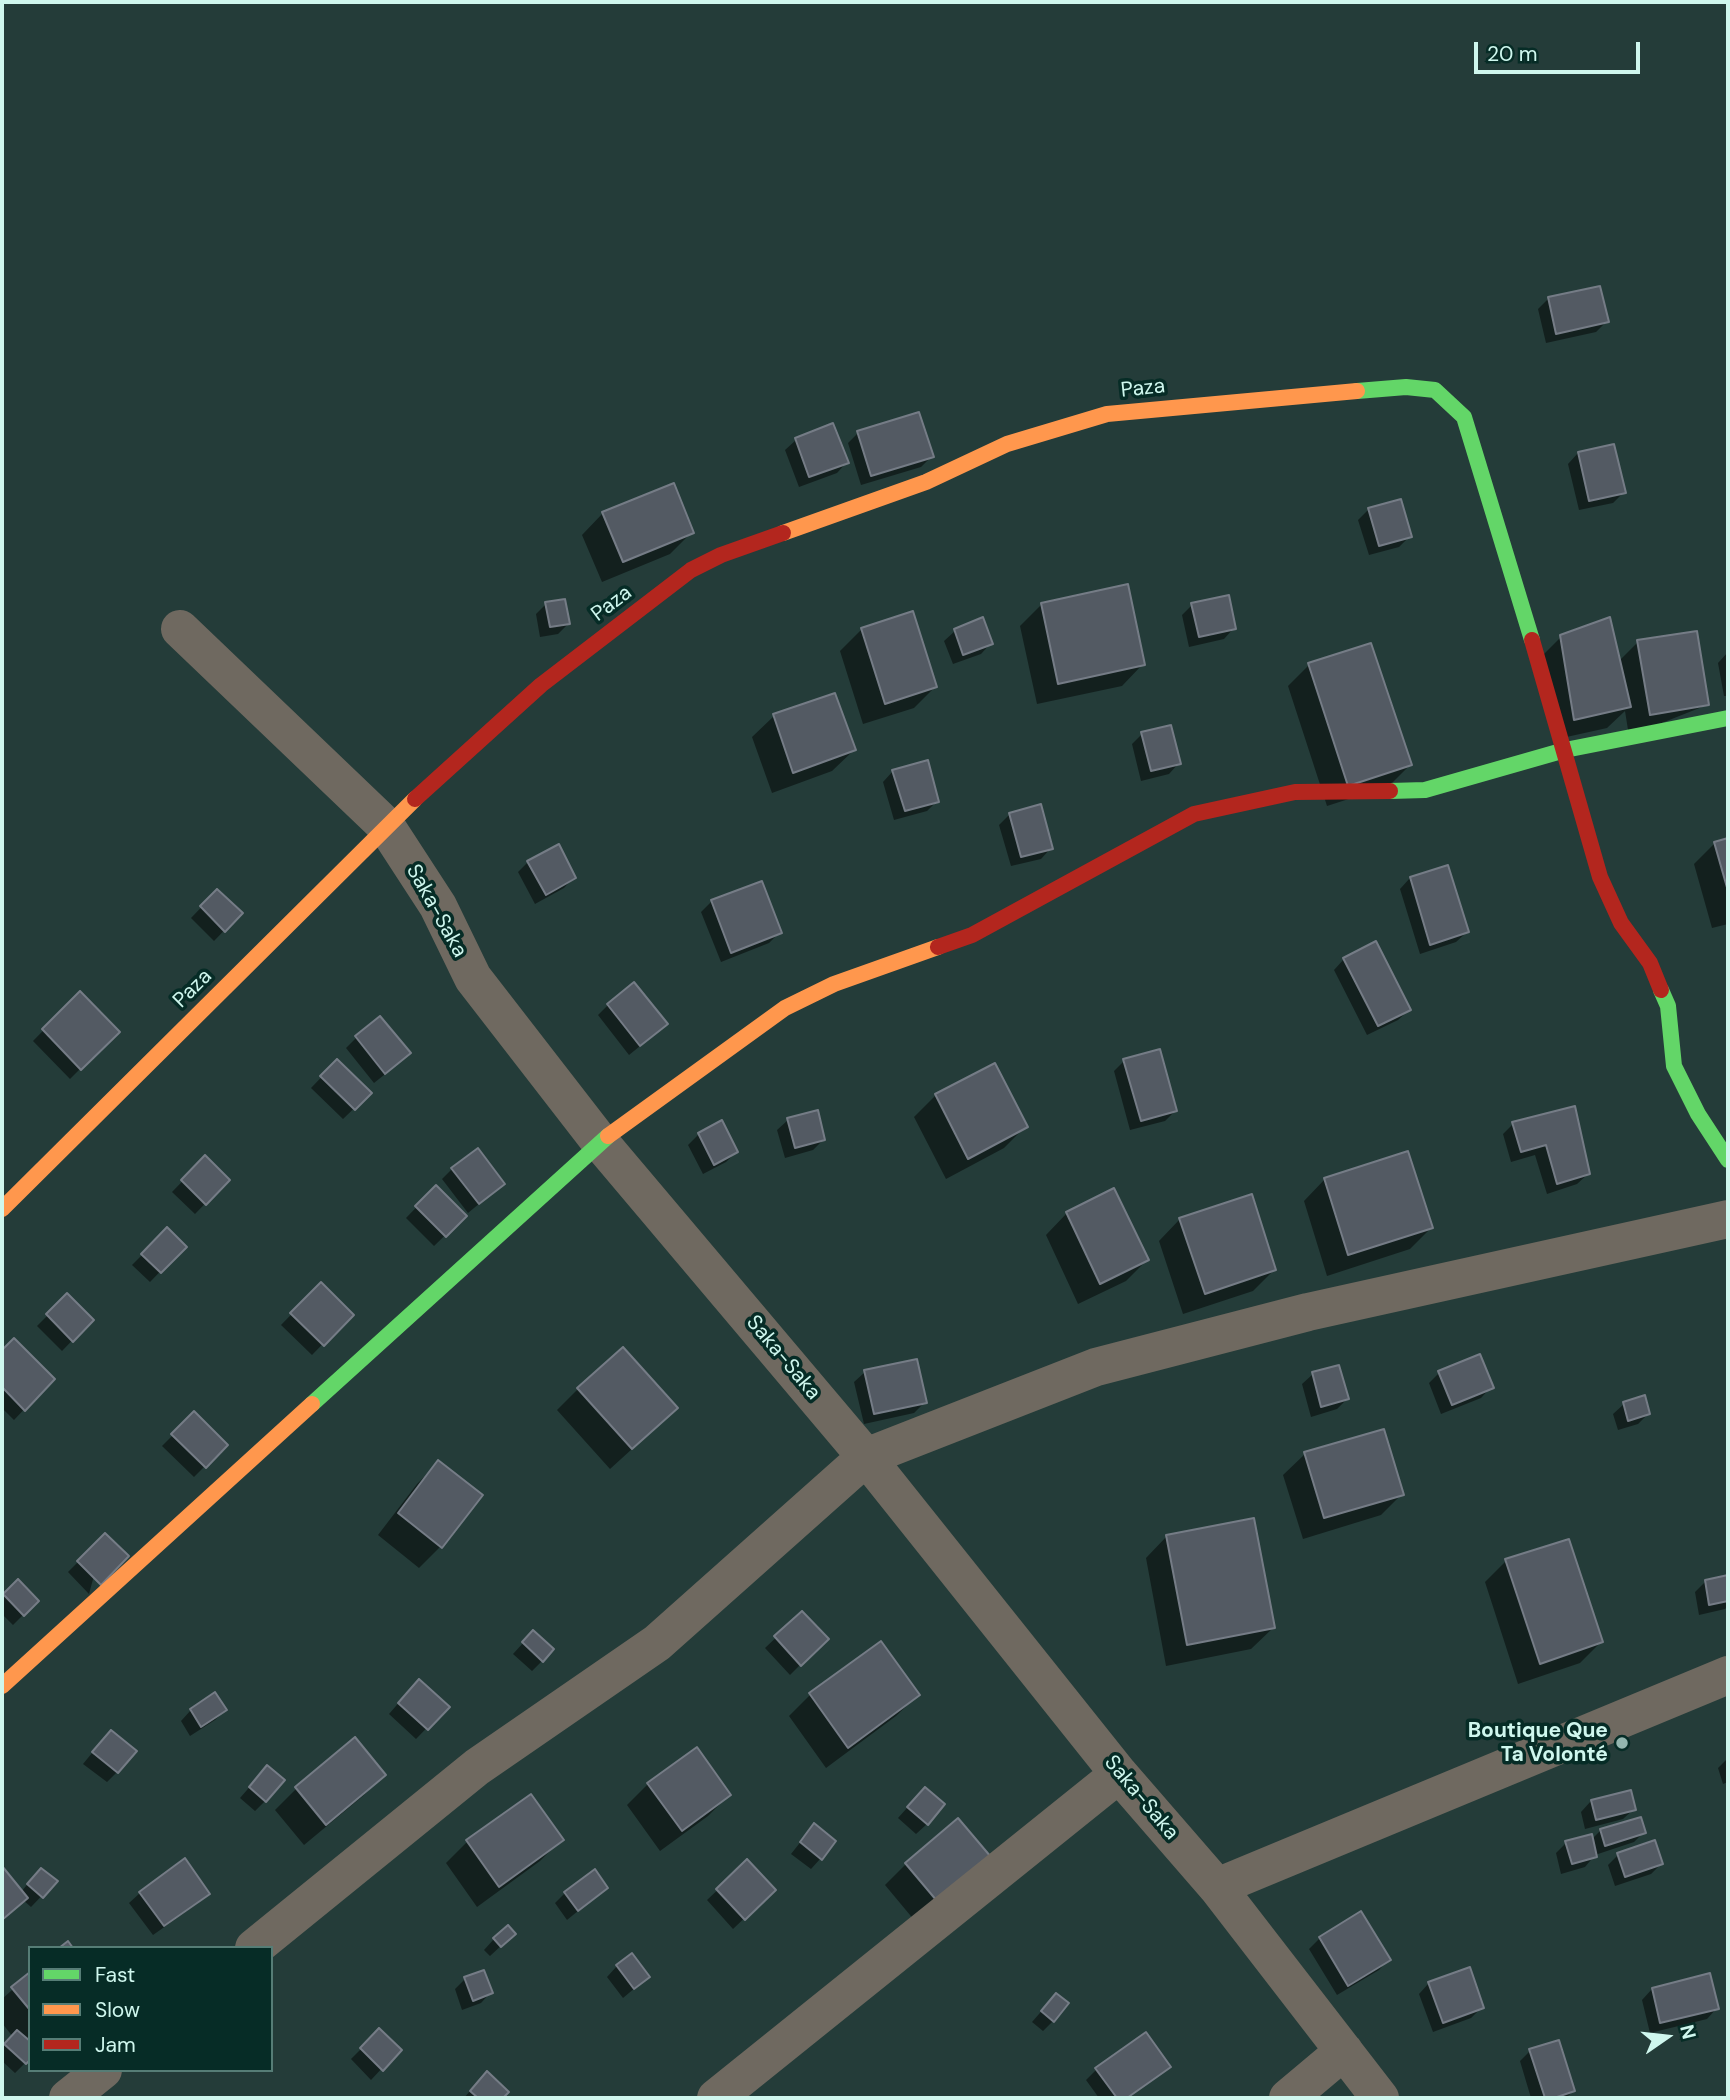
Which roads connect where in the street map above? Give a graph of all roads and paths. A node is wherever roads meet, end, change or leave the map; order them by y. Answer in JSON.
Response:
{"nodes":[{"id":1,"x":180,"y":629,"type":"dead end"},
{"id":2,"x":1728,"y":718,"type":"edge"},
{"id":3,"x":1565,"y":750,"type":"junction"},
{"id":4,"x":386,"y":826,"type":"junction"},
{"id":5,"x":600,"y":1142,"type":"junction"},
{"id":6,"x":1728,"y":1160,"type":"edge"},
{"id":7,"x":2,"y":1209,"type":"edge"},
{"id":8,"x":1728,"y":1219,"type":"edge"},
{"id":9,"x":866,"y":1457,"type":"junction"},
{"id":10,"x":1728,"y":1675,"type":"edge"},
{"id":11,"x":2,"y":1686,"type":"edge"},
{"id":12,"x":1119,"y":1774,"type":"junction"},
{"id":13,"x":1217,"y":1887,"type":"junction"},
{"id":14,"x":256,"y":1946,"type":"edge"},
{"id":15,"x":1344,"y":2051,"type":"junction"},
{"id":16,"x":100,"y":2072,"type":"edge"},
{"id":17,"x":68,"y":2098,"type":"edge"},
{"id":18,"x":716,"y":2098,"type":"edge"},
{"id":19,"x":1288,"y":2098,"type":"edge"},
{"id":20,"x":1380,"y":2098,"type":"edge"}],
"edges":[{"from":1,"to":4,"type":"street","name":"Saka-Saka"},
{"from":2,"to":3,"type":"street"},
{"from":3,"to":4,"type":"street","name":"Paza"},
{"from":3,"to":5,"type":"street"},
{"from":3,"to":6,"type":"street"},
{"from":4,"to":5,"type":"street","name":"Saka-Saka"},
{"from":4,"to":7,"type":"street","name":"Paza"},
{"from":5,"to":9,"type":"street","name":"Saka-Saka"},
{"from":5,"to":11,"type":"street"},
{"from":8,"to":9,"type":"street"},
{"from":9,"to":12,"type":"street","name":"Saka-Saka"},
{"from":9,"to":14,"type":"street"},
{"from":10,"to":13,"type":"street"},
{"from":12,"to":13,"type":"street","name":"Saka-Saka"},
{"from":12,"to":18,"type":"street"},
{"from":13,"to":15,"type":"street","name":"Saka-Saka"},
{"from":15,"to":19,"type":"street"},
{"from":15,"to":20,"type":"street","name":"Saka-Saka"},
{"from":16,"to":17,"type":"street"}]}
